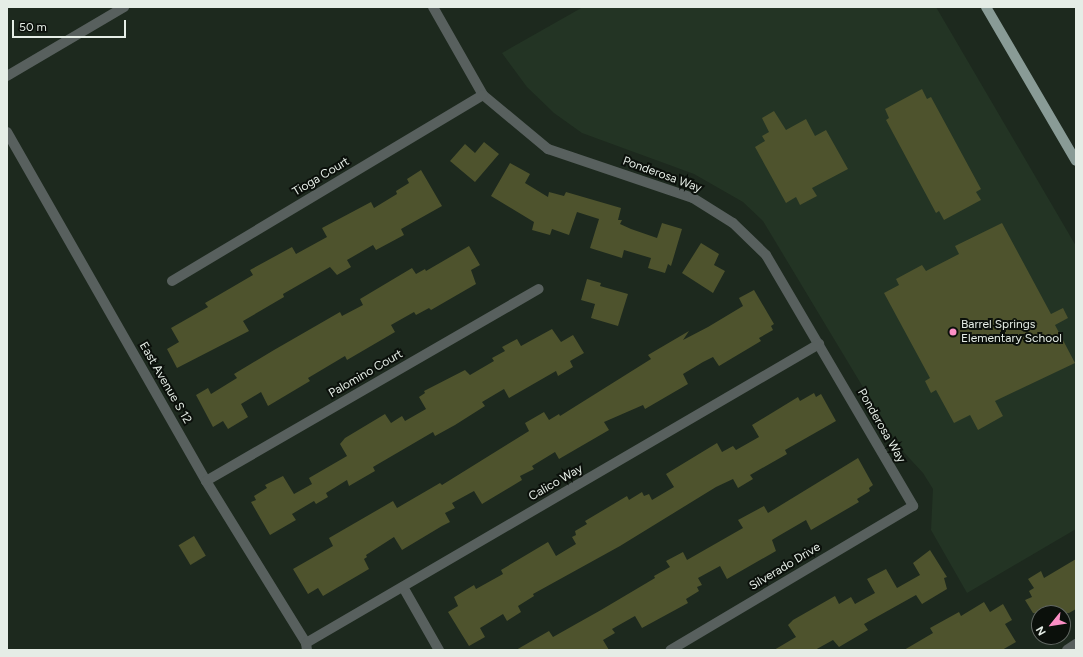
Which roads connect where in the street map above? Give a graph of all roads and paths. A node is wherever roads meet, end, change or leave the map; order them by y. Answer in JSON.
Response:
{"nodes":[{"id":1,"x":124,"y":7,"type":"edge"},
{"id":2,"x":433,"y":7,"type":"edge"},
{"id":3,"x":986,"y":7,"type":"edge"},
{"id":4,"x":7,"y":76,"type":"edge"},
{"id":5,"x":483,"y":95,"type":"junction"},
{"id":6,"x":7,"y":132,"type":"edge"},
{"id":7,"x":1075,"y":158,"type":"edge"},
{"id":8,"x":172,"y":281,"type":"dead end"},
{"id":9,"x":539,"y":289,"type":"dead end"},
{"id":10,"x":819,"y":344,"type":"junction"},
{"id":11,"x":206,"y":481,"type":"junction"},
{"id":12,"x":913,"y":506,"type":"joint"},
{"id":13,"x":403,"y":587,"type":"junction"},
{"id":14,"x":1076,"y":644,"type":"edge"},
{"id":15,"x":306,"y":646,"type":"edge"},
{"id":16,"x":439,"y":650,"type":"edge"},
{"id":17,"x":670,"y":650,"type":"edge"},
{"id":18,"x":1067,"y":650,"type":"edge"}],
"edges":[{"from":1,"to":4,"type":"street"},
{"from":2,"to":5,"type":"street","name":"Ponderosa Way"},
{"from":3,"to":7,"type":"main road"},
{"from":5,"to":8,"type":"street","name":"Tioga Court"},
{"from":5,"to":10,"type":"street","name":"Ponderosa Way"},
{"from":6,"to":11,"type":"street","name":"East Avenue S 12"},
{"from":9,"to":11,"type":"street","name":"Palomino Court"},
{"from":10,"to":12,"type":"street","name":"Ponderosa Way"},
{"from":10,"to":13,"type":"street","name":"Calico Way"},
{"from":11,"to":15,"type":"street","name":"East Avenue S 12"},
{"from":12,"to":17,"type":"street","name":"Silverado Drive"},
{"from":13,"to":15,"type":"street","name":"Calico Way"},
{"from":13,"to":16,"type":"street"},
{"from":14,"to":18,"type":"street"}]}
